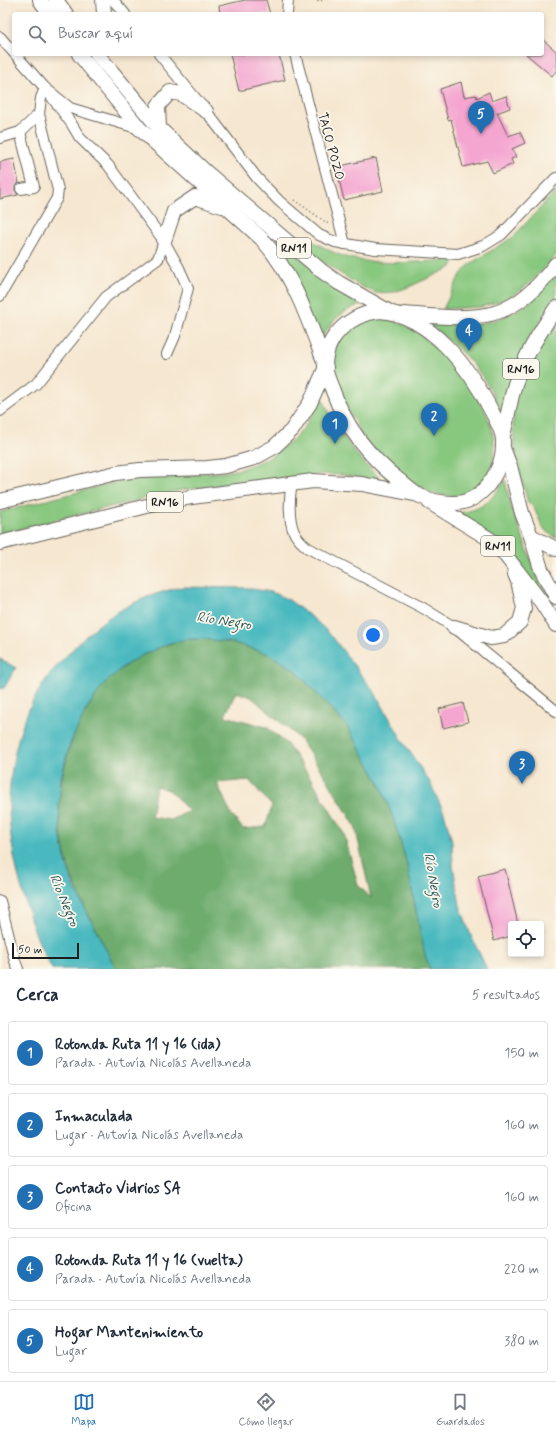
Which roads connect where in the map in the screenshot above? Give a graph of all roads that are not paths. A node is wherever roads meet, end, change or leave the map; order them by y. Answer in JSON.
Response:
{"nodes":[{"id":1,"x":40,"y":0,"type":"edge"},
{"id":2,"x":56,"y":0,"type":"edge"},
{"id":3,"x":104,"y":0,"type":"edge"},
{"id":4,"x":113,"y":0,"type":"edge"},
{"id":5,"x":288,"y":0,"type":"edge"},
{"id":6,"x":49,"y":12,"type":"edge"},
{"id":7,"x":65,"y":12,"type":"edge"},
{"id":8,"x":104,"y":12,"type":"edge"},
{"id":9,"x":123,"y":12,"type":"edge"},
{"id":10,"x":287,"y":12,"type":"edge"},
{"id":11,"x":0,"y":36,"type":"edge"},
{"id":12,"x":12,"y":50,"type":"edge"},
{"id":13,"x":18,"y":56,"type":"edge"},
{"id":14,"x":81,"y":56,"type":"edge"},
{"id":15,"x":160,"y":56,"type":"edge"},
{"id":16,"x":296,"y":56,"type":"edge"},
{"id":17,"x":107,"y":61,"type":"edge"},
{"id":18,"x":46,"y":88,"type":"junction"},
{"id":19,"x":206,"y":110,"type":"junction"},
{"id":20,"x":39,"y":114,"type":"junction"},
{"id":21,"x":159,"y":128,"type":"junction"},
{"id":22,"x":140,"y":129,"type":"junction"},
{"id":23,"x":20,"y":132,"type":"junction"},
{"id":24,"x":0,"y":138,"type":"edge"},
{"id":25,"x":556,"y":178,"type":"edge"},
{"id":26,"x":21,"y":189,"type":"dead end"},
{"id":27,"x":230,"y":209,"type":"junction"},
{"id":28,"x":164,"y":242,"type":"junction"},
{"id":29,"x":345,"y":244,"type":"junction"},
{"id":30,"x":556,"y":264,"type":"edge"},
{"id":31,"x":0,"y":296,"type":"edge"},
{"id":32,"x":556,"y":308,"type":"edge"},
{"id":33,"x":392,"y":313,"type":"junction"},
{"id":34,"x":167,"y":354,"type":"dead end"},
{"id":35,"x":326,"y":366,"type":"junction"},
{"id":36,"x":0,"y":410,"type":"edge"},
{"id":37,"x":503,"y":442,"type":"junction"},
{"id":38,"x":292,"y":484,"type":"junction"},
{"id":39,"x":419,"y":496,"type":"junction"},
{"id":40,"x":0,"y":501,"type":"edge"},
{"id":41,"x":531,"y":536,"type":"junction"},
{"id":42,"x":0,"y":542,"type":"edge"},
{"id":43,"x":556,"y":549,"type":"edge"},
{"id":44,"x":507,"y":558,"type":"junction"},
{"id":45,"x":556,"y":597,"type":"edge"},
{"id":46,"x":554,"y":623,"type":"edge"},
{"id":47,"x":454,"y":627,"type":"junction"},
{"id":48,"x":556,"y":638,"type":"edge"},
{"id":49,"x":556,"y":711,"type":"edge"},
{"id":50,"x":0,"y":901,"type":"edge"},
{"id":51,"x":18,"y":969,"type":"edge"}],
"edges":[{"from":1,"to":6,"type":"highway"},
{"from":2,"to":7,"type":"highway"},
{"from":3,"to":8,"type":"highway"},
{"from":4,"to":9,"type":"street"},
{"from":5,"to":10,"type":"street"},
{"from":11,"to":12,"type":"street"},
{"from":13,"to":18,"type":"street"},
{"from":14,"to":22,"type":"highway","number":"RN11"},
{"from":15,"to":19,"type":"street"},
{"from":16,"to":29,"type":"street","name":"TACO POZO"},
{"from":17,"to":21,"type":"highway","number":"RN11"},
{"from":18,"to":20,"type":"street"},
{"from":18,"to":22,"type":"street"},
{"from":18,"to":28,"type":"street"},
{"from":19,"to":21,"type":"highway"},
{"from":19,"to":29,"type":"street"},
{"from":20,"to":23,"type":"street"},
{"from":20,"to":31,"type":"street"},
{"from":21,"to":33,"type":"highway","number":"RN11"},
{"from":22,"to":27,"type":"highway","number":"RN11"},
{"from":23,"to":24,"type":"street"},
{"from":23,"to":26,"type":"street"},
{"from":25,"to":29,"type":"street"},
{"from":27,"to":28,"type":"highway"},
{"from":27,"to":35,"type":"highway","number":"RN11"},
{"from":28,"to":34,"type":"street"},
{"from":28,"to":36,"type":"street"},
{"from":30,"to":33,"type":"highway"},
{"from":32,"to":37,"type":"highway","number":"RN16"},
{"from":33,"to":35,"type":"highway","number":"RN11"},
{"from":33,"to":37,"type":"highway","number":"RN11"},
{"from":35,"to":39,"type":"highway","number":"RN11"},
{"from":35,"to":40,"type":"highway"},
{"from":37,"to":39,"type":"highway","number":"RN11"},
{"from":37,"to":41,"type":"highway","number":"RN11"},
{"from":38,"to":39,"type":"highway","number":"RN16"},
{"from":38,"to":42,"type":"highway","number":"RN16"},
{"from":38,"to":47,"type":"street"},
{"from":39,"to":44,"type":"highway","number":"RN11"},
{"from":41,"to":43,"type":"highway"},
{"from":41,"to":45,"type":"highway","number":"RN11"},
{"from":44,"to":46,"type":"highway","number":"RN11"},
{"from":44,"to":47,"type":"highway"},
{"from":46,"to":48,"type":"highway"},
{"from":47,"to":49,"type":"street"},
{"from":50,"to":51,"type":"street"}]}
